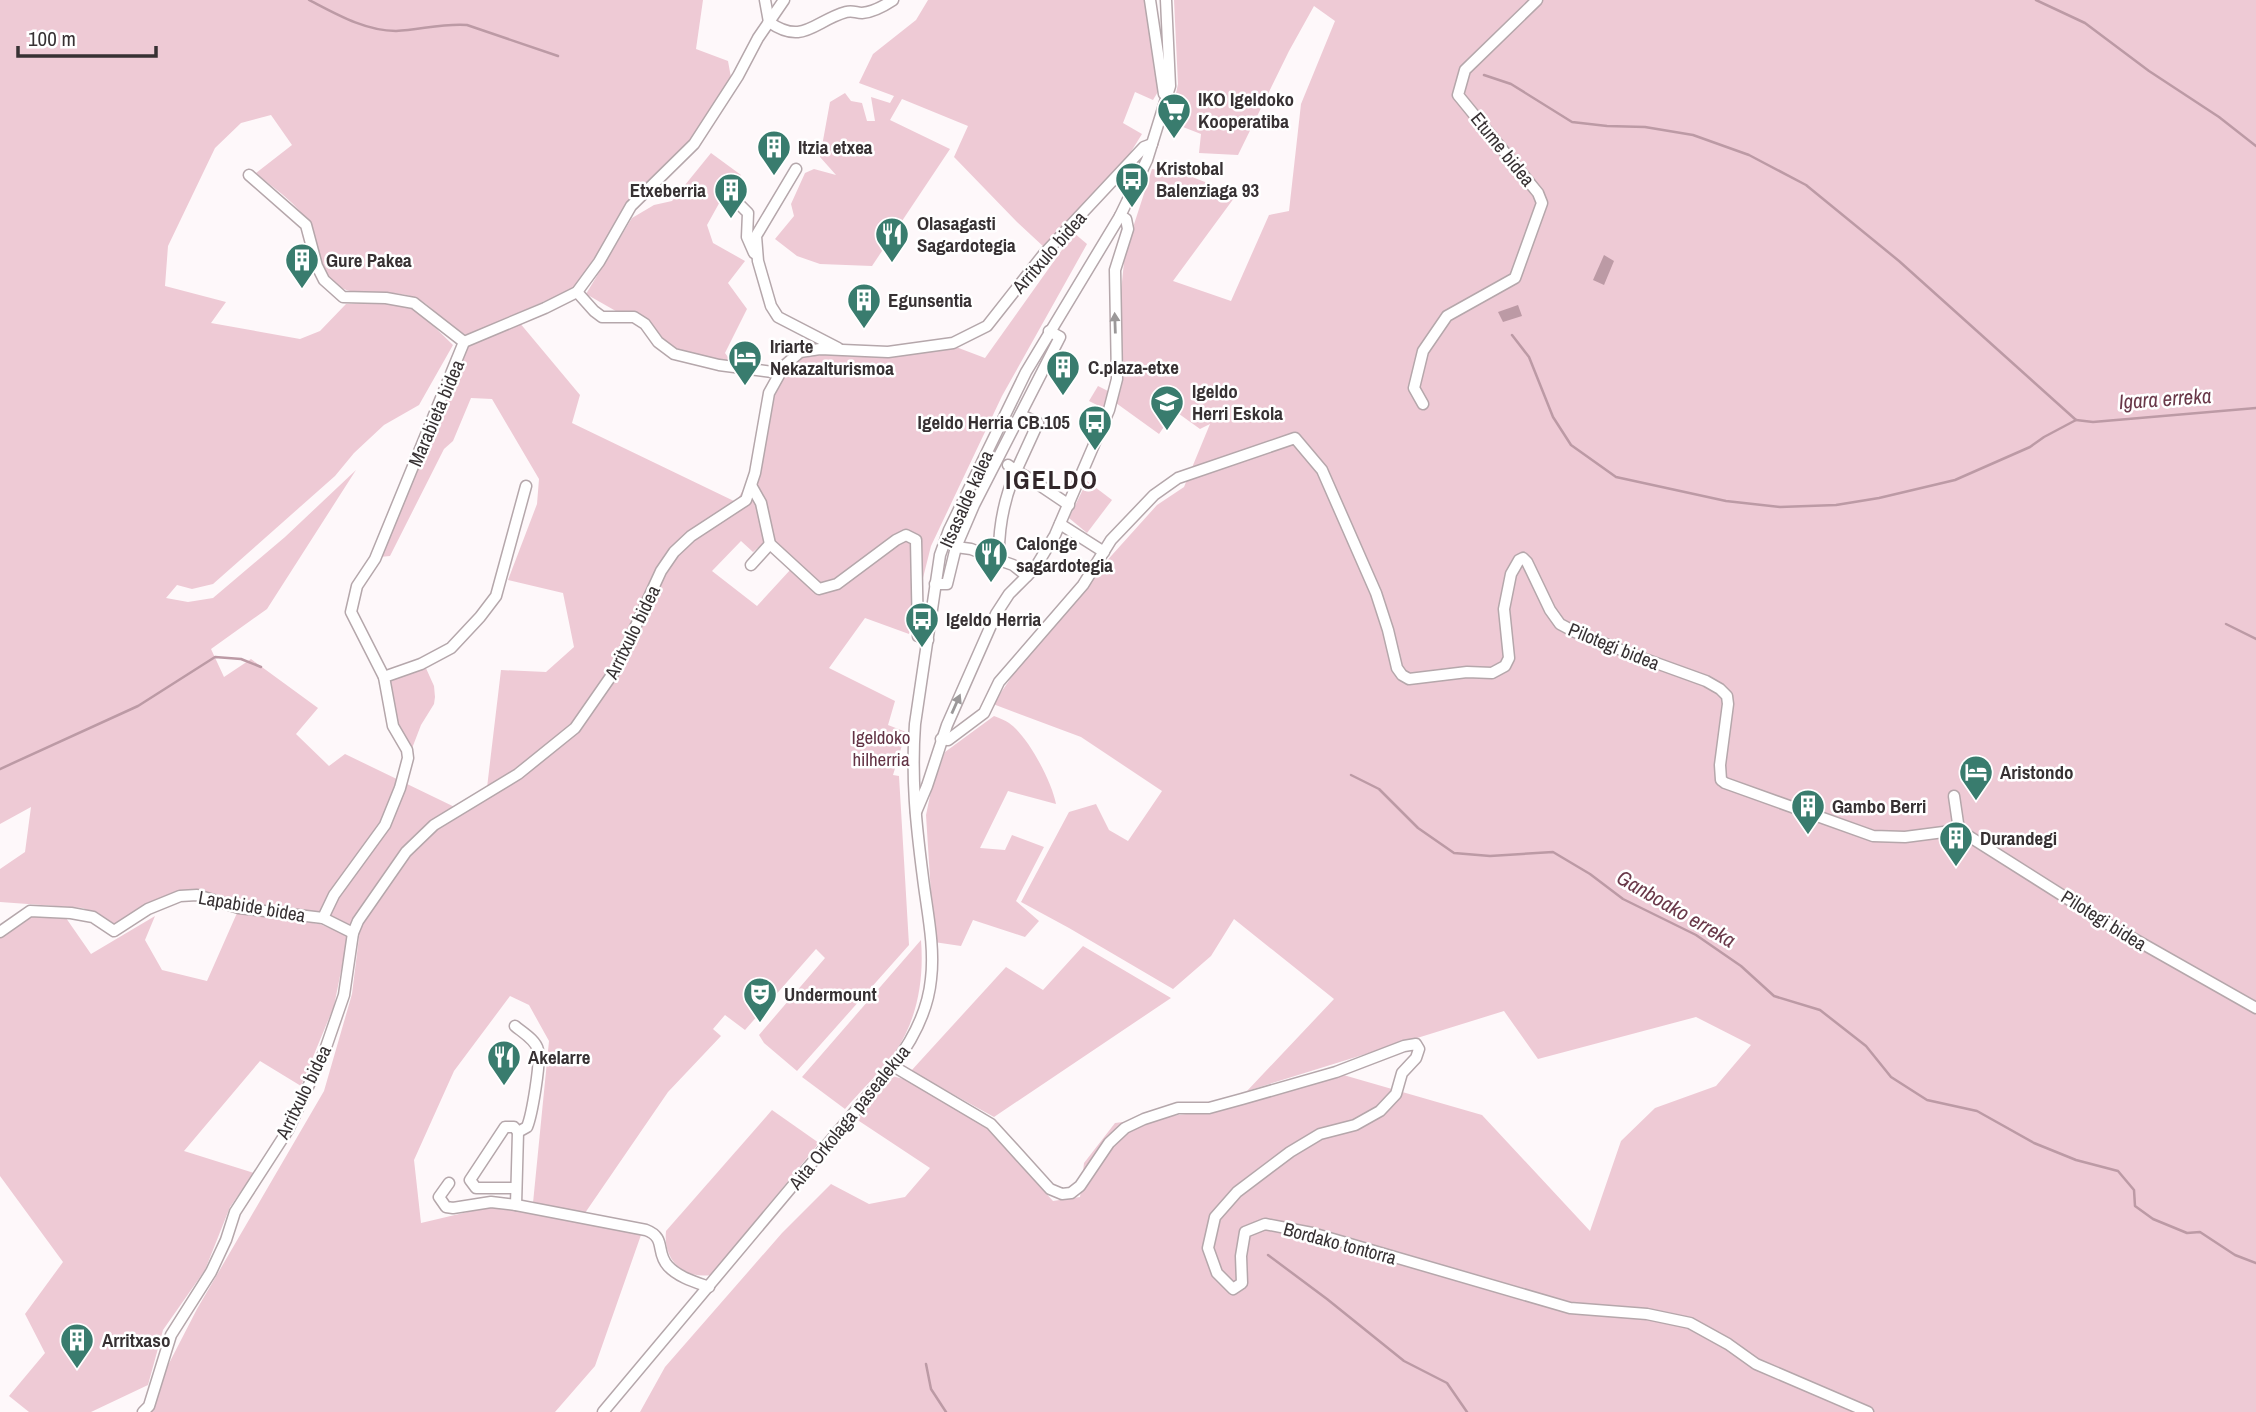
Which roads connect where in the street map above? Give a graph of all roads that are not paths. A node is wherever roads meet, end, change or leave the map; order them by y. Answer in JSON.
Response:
{"nodes":[{"id":1,"x":765,"y":0,"type":"edge"},
{"id":2,"x":784,"y":0,"type":"edge"},
{"id":3,"x":893,"y":0,"type":"edge"},
{"id":4,"x":1150,"y":0,"type":"edge"},
{"id":5,"x":1166,"y":0,"type":"edge"},
{"id":6,"x":1537,"y":0,"type":"edge"},
{"id":7,"x":769,"y":22,"type":"junction"},
{"id":8,"x":1164,"y":103,"type":"junction"},
{"id":9,"x":1152,"y":145,"type":"junction"},
{"id":10,"x":796,"y":169,"type":"dead end"},
{"id":11,"x":248,"y":175,"type":"dead end"},
{"id":12,"x":737,"y":202,"type":"dead end"},
{"id":13,"x":1120,"y":216,"type":"junction"},
{"id":14,"x":758,"y":261,"type":"junction"},
{"id":15,"x":577,"y":292,"type":"junction"},
{"id":16,"x":1049,"y":331,"type":"junction"},
{"id":17,"x":464,"y":342,"type":"junction"},
{"id":18,"x":841,"y":350,"type":"junction"},
{"id":19,"x":780,"y":373,"type":"junction"},
{"id":20,"x":1423,"y":404,"type":"dead end"},
{"id":21,"x":1021,"y":415,"type":"junction"},
{"id":22,"x":1012,"y":468,"type":"junction"},
{"id":23,"x":526,"y":486,"type":"dead end"},
{"id":24,"x":751,"y":487,"type":"junction"},
{"id":25,"x":1069,"y":505,"type":"junction"},
{"id":26,"x":1060,"y":524,"type":"junction"},
{"id":27,"x":770,"y":544,"type":"junction"},
{"id":28,"x":956,"y":547,"type":"junction"},
{"id":29,"x":1104,"y":552,"type":"junction"},
{"id":30,"x":999,"y":560,"type":"junction"},
{"id":31,"x":751,"y":565,"type":"dead end"},
{"id":32,"x":1027,"y":576,"type":"junction"},
{"id":33,"x":935,"y":584,"type":"junction"},
{"id":34,"x":928,"y":640,"type":"junction"},
{"id":35,"x":384,"y":677,"type":"junction"},
{"id":36,"x":941,"y":739,"type":"junction"},
{"id":37,"x":913,"y":751,"type":"junction"},
{"id":38,"x":935,"y":759,"type":"junction"},
{"id":39,"x":1954,"y":796,"type":"dead end"},
{"id":40,"x":915,"y":814,"type":"junction"},
{"id":41,"x":1959,"y":830,"type":"junction"},
{"id":42,"x":323,"y":918,"type":"junction"},
{"id":43,"x":0,"y":932,"type":"edge"},
{"id":44,"x":353,"y":933,"type":"junction"},
{"id":45,"x":2256,"y":1008,"type":"edge"},
{"id":46,"x":515,"y":1026,"type":"dead end"},
{"id":47,"x":894,"y":1066,"type":"junction"},
{"id":48,"x":518,"y":1132,"type":"junction"},
{"id":49,"x":449,"y":1183,"type":"dead end"},
{"id":50,"x":516,"y":1188,"type":"junction"},
{"id":51,"x":516,"y":1205,"type":"junction"},
{"id":52,"x":709,"y":1287,"type":"junction"},
{"id":53,"x":143,"y":1412,"type":"edge"},
{"id":54,"x":603,"y":1412,"type":"edge"},
{"id":55,"x":1868,"y":1412,"type":"edge"}],
"edges":[{"from":1,"to":7,"type":"street"},
{"from":2,"to":7,"type":"street","name":"Marabieta bidea"},
{"from":3,"to":7,"type":"street"},
{"from":4,"to":8,"type":"street"},
{"from":5,"to":8,"type":"street","name":"Itsasalde kalea"},
{"from":6,"to":20,"type":"street","name":"Etume bidea"},
{"from":7,"to":15,"type":"street","name":"Marabieta bidea"},
{"from":8,"to":9,"type":"street","name":"Itsasalde kalea"},
{"from":9,"to":13,"type":"street","name":"Itsasalde kalea"},
{"from":9,"to":18,"type":"street","name":"Arritxulo bidea"},
{"from":10,"to":14,"type":"street"},
{"from":11,"to":17,"type":"street"},
{"from":12,"to":14,"type":"street"},
{"from":13,"to":16,"type":"street","name":"Itsasalde kalea"},
{"from":25,"to":13,"type":"street","name":"Aita Orkolaga pasealekua","one_way":true},
{"from":14,"to":18,"type":"street"},
{"from":15,"to":17,"type":"street","name":"Marabieta bidea"},
{"from":15,"to":19,"type":"street"},
{"from":16,"to":21,"type":"street"},
{"from":16,"to":33,"type":"street","name":"Itsasalde kalea"},
{"from":17,"to":35,"type":"street","name":"Marabieta bidea"},
{"from":18,"to":19,"type":"street","name":"Arritxulo bidea"},
{"from":19,"to":24,"type":"street","name":"Arritxulo bidea"},
{"from":21,"to":22,"type":"street"},
{"from":21,"to":28,"type":"street"},
{"from":22,"to":25,"type":"street"},
{"from":22,"to":30,"type":"street"},
{"from":23,"to":35,"type":"street"},
{"from":24,"to":27,"type":"street"},
{"from":24,"to":44,"type":"street","name":"Arritxulo bidea"},
{"from":25,"to":26,"type":"street","name":"Aita Orkolaga pasealekua"},
{"from":26,"to":29,"type":"street"},
{"from":26,"to":32,"type":"street","name":"Aita Orkolaga pasealekua"},
{"from":27,"to":31,"type":"street"},
{"from":27,"to":34,"type":"street"},
{"from":28,"to":30,"type":"street"},
{"from":28,"to":33,"type":"street"},
{"from":29,"to":36,"type":"street"},
{"from":29,"to":41,"type":"street","name":"Pilotegi bidea"},
{"from":30,"to":32,"type":"street"},
{"from":36,"to":32,"type":"street","name":"Aita Orkolaga pasealekua","one_way":true},
{"from":33,"to":34,"type":"street","name":"Itsasalde kalea"},
{"from":34,"to":37,"type":"street","name":"Itsasalde kalea"},
{"from":35,"to":42,"type":"street","name":"Marabieta bidea"},
{"from":36,"to":38,"type":"street","name":"Aita Orkolaga pasealekua"},
{"from":37,"to":38,"type":"street"},
{"from":37,"to":40,"type":"street","name":"Itsasalde kalea"},
{"from":38,"to":40,"type":"street","name":"Aita Orkolaga pasealekua"},
{"from":39,"to":41,"type":"street"},
{"from":40,"to":47,"type":"street","name":"Aita Orkolaga pasealekua"},
{"from":41,"to":45,"type":"street","name":"Pilotegi bidea"},
{"from":42,"to":43,"type":"street","name":"Lapabide bidea"},
{"from":42,"to":44,"type":"street","name":"Lapabide bidea"},
{"from":44,"to":53,"type":"street","name":"Arritxulo bidea"},
{"from":46,"to":48,"type":"street"},
{"from":47,"to":52,"type":"street","name":"Aita Orkolaga pasealekua"},
{"from":47,"to":55,"type":"street","name":"Bordako tontorra"},
{"from":48,"to":50,"type":"street"},
{"from":48,"to":50,"type":"street"},
{"from":49,"to":51,"type":"street"},
{"from":50,"to":51,"type":"street"},
{"from":51,"to":52,"type":"street"},
{"from":52,"to":54,"type":"street","name":"Aita Orkolaga pasealekua"}]}
